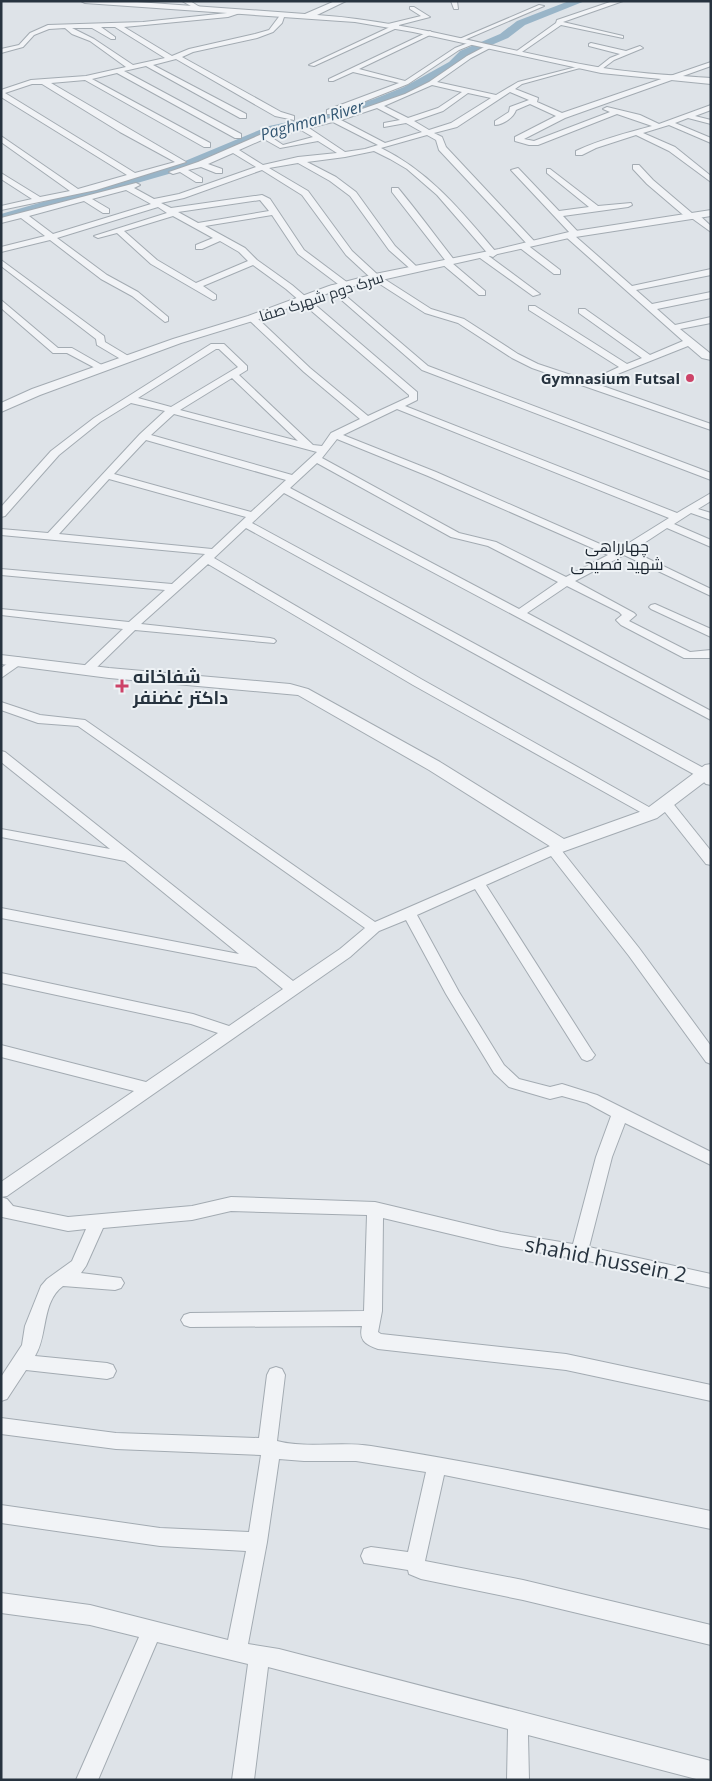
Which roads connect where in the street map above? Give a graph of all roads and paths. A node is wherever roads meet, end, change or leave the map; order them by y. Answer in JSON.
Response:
{"nodes":[{"id":1,"x":87,"y":1,"type":"edge"},
{"id":2,"x":185,"y":1,"type":"edge"},
{"id":3,"x":342,"y":1,"type":"edge"},
{"id":4,"x":620,"y":1,"type":"edge"},
{"id":5,"x":533,"y":3,"type":"dead end"},
{"id":6,"x":412,"y":8,"type":"dead end"},
{"id":7,"x":200,"y":9,"type":"junction"},
{"id":8,"x":238,"y":12,"type":"junction"},
{"id":9,"x":283,"y":15,"type":"junction"},
{"id":10,"x":304,"y":17,"type":"junction"},
{"id":11,"x":559,"y":23,"type":"junction"},
{"id":12,"x":117,"y":24,"type":"junction"},
{"id":13,"x":93,"y":25,"type":"junction"},
{"id":14,"x":66,"y":26,"type":"junction"},
{"id":15,"x":393,"y":26,"type":"junction"},
{"id":16,"x":430,"y":33,"type":"junction"},
{"id":17,"x":622,"y":37,"type":"dead end"},
{"id":18,"x":113,"y":38,"type":"dead end"},
{"id":19,"x":460,"y":40,"type":"junction"},
{"id":20,"x":482,"y":45,"type":"junction"},
{"id":21,"x":591,"y":45,"type":"dead end"},
{"id":22,"x":640,"y":48,"type":"dead end"},
{"id":23,"x":1,"y":51,"type":"edge"},
{"id":24,"x":517,"y":53,"type":"junction"},
{"id":25,"x":626,"y":53,"type":"junction"},
{"id":26,"x":1,"y":57,"type":"edge"},
{"id":27,"x":173,"y":58,"type":"junction"},
{"id":28,"x":9,"y":59,"type":"dead end"},
{"id":29,"x":147,"y":64,"type":"junction"},
{"id":30,"x":312,"y":64,"type":"dead end"},
{"id":31,"x":711,"y":64,"type":"edge"},
{"id":32,"x":131,"y":67,"type":"junction"},
{"id":33,"x":578,"y":67,"type":"junction"},
{"id":34,"x":117,"y":70,"type":"junction"},
{"id":35,"x":353,"y":70,"type":"junction"},
{"id":36,"x":598,"y":70,"type":"junction"},
{"id":37,"x":711,"y":75,"type":"edge"},
{"id":38,"x":86,"y":78,"type":"junction"},
{"id":39,"x":673,"y":78,"type":"junction"},
{"id":40,"x":331,"y":80,"type":"dead end"},
{"id":41,"x":694,"y":80,"type":"junction"},
{"id":42,"x":42,"y":81,"type":"junction"},
{"id":43,"x":711,"y":81,"type":"edge"},
{"id":44,"x":406,"y":83,"type":"junction"},
{"id":45,"x":431,"y":83,"type":"junction"},
{"id":46,"x":468,"y":90,"type":"junction"},
{"id":47,"x":510,"y":90,"type":"junction"},
{"id":48,"x":1,"y":93,"type":"edge"},
{"id":49,"x":498,"y":98,"type":"junction"},
{"id":50,"x":531,"y":102,"type":"junction"},
{"id":51,"x":594,"y":105,"type":"junction"},
{"id":52,"x":378,"y":106,"type":"junction"},
{"id":53,"x":711,"y":107,"type":"edge"},
{"id":54,"x":330,"y":112,"type":"dead end"},
{"id":55,"x":616,"y":112,"type":"junction"},
{"id":56,"x":243,"y":116,"type":"dead end"},
{"id":57,"x":562,"y":116,"type":"junction"},
{"id":58,"x":688,"y":116,"type":"junction"},
{"id":59,"x":292,"y":118,"type":"dead end"},
{"id":60,"x":335,"y":120,"type":"junction"},
{"id":61,"x":407,"y":120,"type":"junction"},
{"id":62,"x":711,"y":122,"type":"edge"},
{"id":63,"x":498,"y":123,"type":"dead end"},
{"id":64,"x":669,"y":124,"type":"junction"},
{"id":65,"x":388,"y":125,"type":"dead end"},
{"id":66,"x":658,"y":126,"type":"junction"},
{"id":67,"x":304,"y":128,"type":"junction"},
{"id":68,"x":634,"y":132,"type":"junction"},
{"id":69,"x":429,"y":133,"type":"junction"},
{"id":70,"x":238,"y":136,"type":"dead end"},
{"id":71,"x":265,"y":136,"type":"junction"},
{"id":72,"x":1,"y":138,"type":"edge"},
{"id":73,"x":320,"y":138,"type":"junction"},
{"id":74,"x":711,"y":141,"type":"edge"},
{"id":75,"x":207,"y":145,"type":"dead end"},
{"id":76,"x":384,"y":145,"type":"junction"},
{"id":77,"x":374,"y":148,"type":"junction"},
{"id":78,"x":233,"y":150,"type":"junction"},
{"id":79,"x":579,"y":153,"type":"dead end"},
{"id":80,"x":345,"y":155,"type":"junction"},
{"id":81,"x":298,"y":159,"type":"junction"},
{"id":82,"x":201,"y":164,"type":"junction"},
{"id":83,"x":262,"y":167,"type":"junction"},
{"id":84,"x":636,"y":167,"type":"dead end"},
{"id":85,"x":182,"y":170,"type":"junction"},
{"id":86,"x":515,"y":170,"type":"dead end"},
{"id":87,"x":219,"y":171,"type":"dead end"},
{"id":88,"x":550,"y":171,"type":"dead end"},
{"id":89,"x":1,"y":175,"type":"edge"},
{"id":90,"x":132,"y":175,"type":"junction"},
{"id":91,"x":199,"y":180,"type":"dead end"},
{"id":92,"x":711,"y":180,"type":"edge"},
{"id":93,"x":233,"y":185,"type":"junction"},
{"id":94,"x":128,"y":188,"type":"junction"},
{"id":95,"x":394,"y":190,"type":"dead end"},
{"id":96,"x":77,"y":192,"type":"junction"},
{"id":97,"x":38,"y":198,"type":"junction"},
{"id":98,"x":251,"y":198,"type":"junction"},
{"id":99,"x":86,"y":199,"type":"junction"},
{"id":100,"x":155,"y":204,"type":"junction"},
{"id":101,"x":628,"y":205,"type":"dead end"},
{"id":102,"x":1,"y":208,"type":"edge"},
{"id":103,"x":51,"y":208,"type":"junction"},
{"id":104,"x":596,"y":209,"type":"junction"},
{"id":105,"x":106,"y":210,"type":"dead end"},
{"id":106,"x":172,"y":212,"type":"junction"},
{"id":107,"x":275,"y":212,"type":"junction"},
{"id":108,"x":711,"y":213,"type":"edge"},
{"id":109,"x":60,"y":214,"type":"dead end"},
{"id":110,"x":557,"y":214,"type":"junction"},
{"id":111,"x":22,"y":215,"type":"junction"},
{"id":112,"x":693,"y":216,"type":"junction"},
{"id":113,"x":1,"y":221,"type":"edge"},
{"id":114,"x":198,"y":225,"type":"junction"},
{"id":115,"x":118,"y":230,"type":"junction"},
{"id":116,"x":711,"y":230,"type":"edge"},
{"id":117,"x":572,"y":235,"type":"junction"},
{"id":118,"x":98,"y":236,"type":"dead end"},
{"id":119,"x":52,"y":237,"type":"junction"},
{"id":120,"x":220,"y":238,"type":"junction"},
{"id":121,"x":528,"y":245,"type":"junction"},
{"id":122,"x":199,"y":247,"type":"dead end"},
{"id":123,"x":1,"y":250,"type":"edge"},
{"id":124,"x":488,"y":255,"type":"junction"},
{"id":125,"x":1,"y":262,"type":"edge"},
{"id":126,"x":254,"y":262,"type":"junction"},
{"id":127,"x":448,"y":262,"type":"junction"},
{"id":128,"x":414,"y":269,"type":"junction"},
{"id":129,"x":557,"y":272,"type":"dead end"},
{"id":130,"x":711,"y":272,"type":"edge"},
{"id":131,"x":375,"y":277,"type":"junction"},
{"id":132,"x":345,"y":285,"type":"junction"},
{"id":133,"x":196,"y":286,"type":"junction"},
{"id":134,"x":333,"y":288,"type":"junction"},
{"id":135,"x":631,"y":289,"type":"junction"},
{"id":136,"x":482,"y":293,"type":"dead end"},
{"id":137,"x":536,"y":294,"type":"dead end"},
{"id":138,"x":711,"y":295,"type":"edge"},
{"id":139,"x":213,"y":297,"type":"dead end"},
{"id":140,"x":303,"y":300,"type":"junction"},
{"id":141,"x":1,"y":303,"type":"edge"},
{"id":142,"x":652,"y":307,"type":"junction"},
{"id":143,"x":532,"y":308,"type":"dead end"},
{"id":144,"x":582,"y":311,"type":"dead end"},
{"id":145,"x":165,"y":318,"type":"dead end"},
{"id":146,"x":252,"y":318,"type":"junction"},
{"id":147,"x":711,"y":320,"type":"edge"},
{"id":148,"x":674,"y":328,"type":"junction"},
{"id":149,"x":690,"y":342,"type":"junction"},
{"id":150,"x":711,"y":357,"type":"edge"},
{"id":151,"x":648,"y":358,"type":"junction"},
{"id":152,"x":128,"y":359,"type":"junction"},
{"id":153,"x":625,"y":367,"type":"junction"},
{"id":154,"x":102,"y":368,"type":"junction"},
{"id":155,"x":233,"y":374,"type":"junction"},
{"id":156,"x":589,"y":385,"type":"junction"},
{"id":157,"x":129,"y":399,"type":"junction"},
{"id":158,"x":397,"y":406,"type":"junction"},
{"id":159,"x":1,"y":408,"type":"edge"},
{"id":160,"x":171,"y":411,"type":"junction"},
{"id":161,"x":367,"y":420,"type":"junction"},
{"id":162,"x":711,"y":427,"type":"edge"},
{"id":163,"x":335,"y":435,"type":"junction"},
{"id":164,"x":144,"y":436,"type":"junction"},
{"id":165,"x":310,"y":447,"type":"junction"},
{"id":166,"x":324,"y":450,"type":"junction"},
{"id":167,"x":316,"y":458,"type":"junction"},
{"id":168,"x":109,"y":476,"type":"junction"},
{"id":169,"x":711,"y":477,"type":"edge"},
{"id":170,"x":294,"y":479,"type":"junction"},
{"id":171,"x":283,"y":488,"type":"junction"},
{"id":172,"x":711,"y":496,"type":"edge"},
{"id":173,"x":690,"y":509,"type":"junction"},
{"id":174,"x":1,"y":514,"type":"edge"},
{"id":175,"x":677,"y":517,"type":"junction"},
{"id":176,"x":711,"y":517,"type":"edge"},
{"id":177,"x":250,"y":519,"type":"junction"},
{"id":178,"x":666,"y":524,"type":"junction"},
{"id":179,"x":1,"y":532,"type":"edge"},
{"id":180,"x":50,"y":537,"type":"junction"},
{"id":181,"x":711,"y":544,"type":"edge"},
{"id":182,"x":620,"y":553,"type":"junction"},
{"id":183,"x":210,"y":556,"type":"junction"},
{"id":184,"x":1,"y":572,"type":"edge"},
{"id":185,"x":565,"y":582,"type":"junction"},
{"id":186,"x":176,"y":588,"type":"junction"},
{"id":187,"x":711,"y":593,"type":"edge"},
{"id":188,"x":655,"y":607,"type":"dead end"},
{"id":189,"x":1,"y":612,"type":"edge"},
{"id":190,"x":519,"y":614,"type":"junction"},
{"id":191,"x":133,"y":625,"type":"junction"},
{"id":192,"x":711,"y":634,"type":"edge"},
{"id":193,"x":270,"y":641,"type":"dead end"},
{"id":194,"x":711,"y":654,"type":"edge"},
{"id":195,"x":9,"y":660,"type":"edge"},
{"id":196,"x":87,"y":670,"type":"junction"},
{"id":197,"x":1,"y":674,"type":"edge"},
{"id":198,"x":1,"y":706,"type":"edge"},
{"id":199,"x":711,"y":716,"type":"edge"},
{"id":200,"x":1,"y":755,"type":"edge"},
{"id":201,"x":708,"y":775,"type":"edge"},
{"id":202,"x":666,"y":804,"type":"junction"},
{"id":203,"x":651,"y":814,"type":"junction"},
{"id":204,"x":1,"y":833,"type":"edge"},
{"id":205,"x":558,"y":848,"type":"junction"},
{"id":206,"x":130,"y":858,"type":"junction"},
{"id":207,"x":711,"y":861,"type":"edge"},
{"id":208,"x":478,"y":883,"type":"junction"},
{"id":209,"x":410,"y":912,"type":"junction"},
{"id":210,"x":1,"y":913,"type":"edge"},
{"id":211,"x":374,"y":928,"type":"junction"},
{"id":212,"x":260,"y":963,"type":"junction"},
{"id":213,"x":1,"y":978,"type":"edge"},
{"id":214,"x":293,"y":989,"type":"junction"},
{"id":215,"x":230,"y":1032,"type":"junction"},
{"id":216,"x":1,"y":1051,"type":"edge"},
{"id":217,"x":587,"y":1055,"type":"dead end"},
{"id":218,"x":711,"y":1058,"type":"edge"},
{"id":219,"x":149,"y":1089,"type":"junction"},
{"id":220,"x":620,"y":1114,"type":"junction"},
{"id":221,"x":711,"y":1159,"type":"edge"},
{"id":222,"x":1,"y":1191,"type":"edge"},
{"id":223,"x":1,"y":1204,"type":"edge"},
{"id":224,"x":375,"y":1209,"type":"junction"},
{"id":225,"x":98,"y":1222,"type":"junction"},
{"id":226,"x":579,"y":1252,"type":"junction"},
{"id":227,"x":61,"y":1279,"type":"junction"},
{"id":228,"x":711,"y":1281,"type":"edge"},
{"id":229,"x":115,"y":1283,"type":"dead end"},
{"id":230,"x":372,"y":1318,"type":"junction"},
{"id":231,"x":190,"y":1320,"type":"dead end"},
{"id":232,"x":23,"y":1362,"type":"junction"},
{"id":233,"x":107,"y":1371,"type":"dead end"},
{"id":234,"x":276,"y":1374,"type":"dead end"},
{"id":235,"x":1,"y":1393,"type":"edge"},
{"id":236,"x":711,"y":1393,"type":"edge"},
{"id":237,"x":1,"y":1426,"type":"edge"},
{"id":238,"x":269,"y":1447,"type":"junction"},
{"id":239,"x":437,"y":1465,"type":"junction"},
{"id":240,"x":1,"y":1514,"type":"edge"},
{"id":241,"x":711,"y":1520,"type":"edge"},
{"id":242,"x":257,"y":1542,"type":"junction"},
{"id":243,"x":371,"y":1556,"type":"dead end"},
{"id":244,"x":415,"y":1562,"type":"junction"},
{"id":245,"x":1,"y":1603,"type":"edge"},
{"id":246,"x":151,"y":1632,"type":"junction"},
{"id":247,"x":711,"y":1635,"type":"edge"},
{"id":248,"x":236,"y":1652,"type":"junction"},
{"id":249,"x":259,"y":1657,"type":"junction"},
{"id":250,"x":518,"y":1720,"type":"junction"},
{"id":251,"x":711,"y":1772,"type":"edge"},
{"id":252,"x":87,"y":1780,"type":"edge"},
{"id":253,"x":243,"y":1780,"type":"edge"},
{"id":254,"x":518,"y":1780,"type":"edge"}],
"edges":[{"from":1,"to":7,"type":"street"},
{"from":2,"to":7,"type":"street"},
{"from":3,"to":10,"type":"street"},
{"from":4,"to":11,"type":"street"},
{"from":5,"to":19,"type":"street"},
{"from":6,"to":15,"type":"street"},
{"from":7,"to":8,"type":"street"},
{"from":8,"to":9,"type":"street"},
{"from":8,"to":12,"type":"street"},
{"from":9,"to":10,"type":"street"},
{"from":9,"to":27,"type":"street"},
{"from":10,"to":15,"type":"street"},
{"from":11,"to":17,"type":"street"},
{"from":11,"to":24,"type":"street"},
{"from":12,"to":13,"type":"street"},
{"from":12,"to":27,"type":"street"},
{"from":13,"to":14,"type":"street"},
{"from":13,"to":18,"type":"street"},
{"from":14,"to":23,"type":"street"},
{"from":14,"to":32,"type":"street"},
{"from":15,"to":16,"type":"street"},
{"from":15,"to":30,"type":"street"},
{"from":16,"to":19,"type":"street"},
{"from":16,"to":35,"type":"street"},
{"from":19,"to":20,"type":"street"},
{"from":20,"to":24,"type":"street"},
{"from":20,"to":44,"type":"street"},
{"from":20,"to":45,"type":"street"},
{"from":21,"to":25,"type":"street"},
{"from":22,"to":25,"type":"street"},
{"from":24,"to":33,"type":"street"},
{"from":25,"to":36,"type":"street"},
{"from":26,"to":28,"type":"street"},
{"from":27,"to":29,"type":"street"},
{"from":27,"to":59,"type":"street"},
{"from":29,"to":32,"type":"street"},
{"from":29,"to":56,"type":"street"},
{"from":31,"to":39,"type":"street"},
{"from":32,"to":34,"type":"street"},
{"from":33,"to":36,"type":"street"},
{"from":33,"to":47,"type":"street"},
{"from":34,"to":38,"type":"street"},
{"from":34,"to":70,"type":"street"},
{"from":35,"to":40,"type":"street"},
{"from":35,"to":44,"type":"street"},
{"from":36,"to":39,"type":"street"},
{"from":37,"to":41,"type":"street"},
{"from":38,"to":42,"type":"street"},
{"from":38,"to":75,"type":"street"},
{"from":39,"to":41,"type":"street"},
{"from":39,"to":51,"type":"street"},
{"from":41,"to":43,"type":"street"},
{"from":42,"to":48,"type":"street"},
{"from":42,"to":90,"type":"street"},
{"from":44,"to":54,"type":"street"},
{"from":45,"to":46,"type":"street"},
{"from":45,"to":52,"type":"street"},
{"from":46,"to":49,"type":"street"},
{"from":46,"to":61,"type":"street"},
{"from":47,"to":49,"type":"street"},
{"from":47,"to":50,"type":"street"},
{"from":48,"to":90,"type":"street"},
{"from":49,"to":69,"type":"street"},
{"from":50,"to":57,"type":"street"},
{"from":50,"to":63,"type":"street"},
{"from":51,"to":55,"type":"street"},
{"from":51,"to":57,"type":"street"},
{"from":52,"to":60,"type":"street"},
{"from":52,"to":61,"type":"street"},
{"from":53,"to":58,"type":"street"},
{"from":55,"to":57,"type":"street"},
{"from":55,"to":66,"type":"street"},
{"from":58,"to":62,"type":"street"},
{"from":58,"to":64,"type":"street"},
{"from":60,"to":67,"type":"street"},
{"from":60,"to":76,"type":"street"},
{"from":61,"to":65,"type":"street"},
{"from":61,"to":69,"type":"street"},
{"from":64,"to":66,"type":"street"},
{"from":64,"to":74,"type":"street"},
{"from":66,"to":68,"type":"street"},
{"from":67,"to":71,"type":"street"},
{"from":67,"to":73,"type":"street"},
{"from":68,"to":79,"type":"street"},
{"from":68,"to":92,"type":"street"},
{"from":69,"to":76,"type":"street"},
{"from":69,"to":121,"type":"street"},
{"from":71,"to":73,"type":"street"},
{"from":71,"to":78,"type":"street"},
{"from":72,"to":96,"type":"street"},
{"from":73,"to":80,"type":"street"},
{"from":76,"to":77,"type":"street"},
{"from":77,"to":80,"type":"street"},
{"from":77,"to":124,"type":"street"},
{"from":78,"to":82,"type":"street"},
{"from":78,"to":83,"type":"street"},
{"from":80,"to":81,"type":"street"},
{"from":81,"to":83,"type":"street"},
{"from":81,"to":128,"type":"street"},
{"from":82,"to":85,"type":"street"},
{"from":82,"to":87,"type":"street"},
{"from":83,"to":93,"type":"street"},
{"from":83,"to":131,"type":"street"},
{"from":84,"to":112,"type":"street"},
{"from":85,"to":91,"type":"street"},
{"from":85,"to":94,"type":"street"},
{"from":86,"to":110,"type":"street"},
{"from":88,"to":104,"type":"street"},
{"from":89,"to":97,"type":"street"},
{"from":90,"to":96,"type":"street"},
{"from":93,"to":98,"type":"street"},
{"from":93,"to":100,"type":"street"},
{"from":94,"to":99,"type":"street"},
{"from":94,"to":100,"type":"street"},
{"from":95,"to":127,"type":"street"},
{"from":96,"to":97,"type":"street"},
{"from":97,"to":102,"type":"street"},
{"from":98,"to":106,"type":"street"},
{"from":98,"to":107,"type":"street"},
{"from":99,"to":103,"type":"street"},
{"from":99,"to":105,"type":"street"},
{"from":100,"to":106,"type":"street"},
{"from":100,"to":119,"type":"street"},
{"from":101,"to":104,"type":"street"},
{"from":103,"to":109,"type":"street"},
{"from":103,"to":111,"type":"street"},
{"from":104,"to":110,"type":"street"},
{"from":106,"to":114,"type":"street"},
{"from":106,"to":115,"type":"street"},
{"from":107,"to":114,"type":"street"},
{"from":107,"to":132,"type":"street"},
{"from":108,"to":112,"type":"street","name":"سرک دوم شهرک صفا"},
{"from":110,"to":117,"type":"street"},
{"from":111,"to":113,"type":"street"},
{"from":111,"to":119,"type":"street"},
{"from":112,"to":116,"type":"street"},
{"from":112,"to":117,"type":"street","name":"سرک دوم شهرک صفا"},
{"from":114,"to":120,"type":"street"},
{"from":115,"to":118,"type":"street"},
{"from":115,"to":133,"type":"street"},
{"from":117,"to":121,"type":"street","name":"سرک دوم شهرک صفا"},
{"from":117,"to":135,"type":"street"},
{"from":119,"to":123,"type":"street"},
{"from":119,"to":145,"type":"street"},
{"from":120,"to":122,"type":"street"},
{"from":120,"to":126,"type":"street"},
{"from":121,"to":124,"type":"street","name":"سرک دوم شهرک صفا"},
{"from":121,"to":129,"type":"street"},
{"from":124,"to":127,"type":"street","name":"سرک دوم شهرک صفا"},
{"from":124,"to":137,"type":"street"},
{"from":125,"to":152,"type":"street"},
{"from":126,"to":133,"type":"street"},
{"from":126,"to":140,"type":"street"},
{"from":127,"to":128,"type":"street","name":"سرک دوم شهرک صفا"},
{"from":127,"to":136,"type":"street"},
{"from":128,"to":131,"type":"street","name":"سرک دوم شهرک صفا"},
{"from":130,"to":135,"type":"street"},
{"from":131,"to":132,"type":"street","name":"سرک دوم شهرک صفا"},
{"from":131,"to":156,"type":"street"},
{"from":132,"to":134,"type":"street","name":"سرک دوم شهرک صفا"},
{"from":133,"to":139,"type":"street"},
{"from":134,"to":140,"type":"street","name":"سرک دوم شهرک صفا"},
{"from":134,"to":169,"type":"street"},
{"from":135,"to":142,"type":"street"},
{"from":138,"to":142,"type":"street"},
{"from":140,"to":146,"type":"street","name":"سرک دوم شهرک صفا"},
{"from":140,"to":158,"type":"street"},
{"from":141,"to":154,"type":"street"},
{"from":142,"to":148,"type":"street"},
{"from":143,"to":153,"type":"street"},
{"from":144,"to":151,"type":"street"},
{"from":146,"to":152,"type":"street","name":"سرک دوم شهرک صفا"},
{"from":146,"to":161,"type":"street"},
{"from":147,"to":148,"type":"street"},
{"from":148,"to":149,"type":"street"},
{"from":149,"to":150,"type":"street"},
{"from":149,"to":151,"type":"street"},
{"from":151,"to":153,"type":"street"},
{"from":152,"to":154,"type":"street","name":"سرک دوم شهرک صفا"},
{"from":153,"to":156,"type":"street"},
{"from":154,"to":159,"type":"street","name":"سرک دوم شهرک صفا"},
{"from":155,"to":157,"type":"street"},
{"from":155,"to":160,"type":"street"},
{"from":155,"to":165,"type":"street"},
{"from":156,"to":162,"type":"street"},
{"from":157,"to":160,"type":"street"},
{"from":157,"to":174,"type":"street"},
{"from":158,"to":161,"type":"street"},
{"from":158,"to":175,"type":"street"},
{"from":160,"to":164,"type":"street"},
{"from":160,"to":165,"type":"street"},
{"from":161,"to":163,"type":"street"},
{"from":163,"to":166,"type":"street"},
{"from":163,"to":182,"type":"street"},
{"from":164,"to":168,"type":"street"},
{"from":164,"to":170,"type":"street"},
{"from":165,"to":166,"type":"street"},
{"from":166,"to":167,"type":"street"},
{"from":167,"to":170,"type":"street"},
{"from":167,"to":185,"type":"street"},
{"from":168,"to":177,"type":"street"},
{"from":168,"to":180,"type":"street"},
{"from":170,"to":171,"type":"street"},
{"from":171,"to":177,"type":"street"},
{"from":171,"to":190,"type":"street"},
{"from":172,"to":173,"type":"street"},
{"from":173,"to":175,"type":"street"},
{"from":173,"to":176,"type":"street"},
{"from":175,"to":178,"type":"street"},
{"from":177,"to":183,"type":"street"},
{"from":177,"to":201,"type":"street"},
{"from":178,"to":181,"type":"street"},
{"from":178,"to":182,"type":"street"},
{"from":179,"to":180,"type":"street"},
{"from":180,"to":183,"type":"street"},
{"from":182,"to":185,"type":"street"},
{"from":182,"to":187,"type":"street"},
{"from":183,"to":186,"type":"street"},
{"from":183,"to":203,"type":"street"},
{"from":184,"to":186,"type":"street"},
{"from":185,"to":190,"type":"street"},
{"from":185,"to":194,"type":"street"},
{"from":186,"to":191,"type":"street"},
{"from":188,"to":192,"type":"street"},
{"from":189,"to":191,"type":"street"},
{"from":190,"to":199,"type":"street"},
{"from":191,"to":193,"type":"street"},
{"from":191,"to":196,"type":"street"},
{"from":195,"to":196,"type":"street"},
{"from":195,"to":197,"type":"street"},
{"from":196,"to":205,"type":"street"},
{"from":198,"to":211,"type":"street"},
{"from":200,"to":206,"type":"street"},
{"from":201,"to":202,"type":"street"},
{"from":202,"to":203,"type":"street"},
{"from":202,"to":207,"type":"street"},
{"from":203,"to":205,"type":"street"},
{"from":204,"to":206,"type":"street"},
{"from":205,"to":208,"type":"street"},
{"from":205,"to":218,"type":"street"},
{"from":206,"to":212,"type":"street"},
{"from":208,"to":209,"type":"street"},
{"from":208,"to":217,"type":"street"},
{"from":209,"to":211,"type":"street"},
{"from":209,"to":220,"type":"street"},
{"from":210,"to":212,"type":"street"},
{"from":211,"to":214,"type":"street"},
{"from":212,"to":214,"type":"street"},
{"from":213,"to":215,"type":"street"},
{"from":214,"to":215,"type":"street"},
{"from":215,"to":219,"type":"street"},
{"from":216,"to":219,"type":"street"},
{"from":219,"to":222,"type":"street"},
{"from":220,"to":221,"type":"street"},
{"from":220,"to":226,"type":"street"},
{"from":223,"to":225,"type":"street","name":"shahid hussein 2"},
{"from":224,"to":225,"type":"street","name":"shahid hussein 2"},
{"from":224,"to":226,"type":"street","name":"shahid hussein 2"},
{"from":224,"to":230,"type":"street"},
{"from":225,"to":227,"type":"street"},
{"from":226,"to":228,"type":"street","name":"shahid hussein 2"},
{"from":227,"to":229,"type":"street"},
{"from":227,"to":232,"type":"street"},
{"from":230,"to":231,"type":"street"},
{"from":230,"to":236,"type":"street"},
{"from":232,"to":233,"type":"street"},
{"from":232,"to":235,"type":"street"},
{"from":234,"to":238,"type":"street"},
{"from":237,"to":238,"type":"street"},
{"from":238,"to":239,"type":"street"},
{"from":238,"to":242,"type":"street"},
{"from":239,"to":241,"type":"street"},
{"from":239,"to":244,"type":"street"},
{"from":240,"to":242,"type":"street"},
{"from":242,"to":248,"type":"street"},
{"from":243,"to":244,"type":"street"},
{"from":244,"to":247,"type":"street"},
{"from":245,"to":246,"type":"street"},
{"from":246,"to":248,"type":"street"},
{"from":246,"to":252,"type":"street"},
{"from":248,"to":249,"type":"street"},
{"from":249,"to":250,"type":"street"},
{"from":249,"to":253,"type":"street"},
{"from":250,"to":251,"type":"street"},
{"from":250,"to":254,"type":"street"}]}
